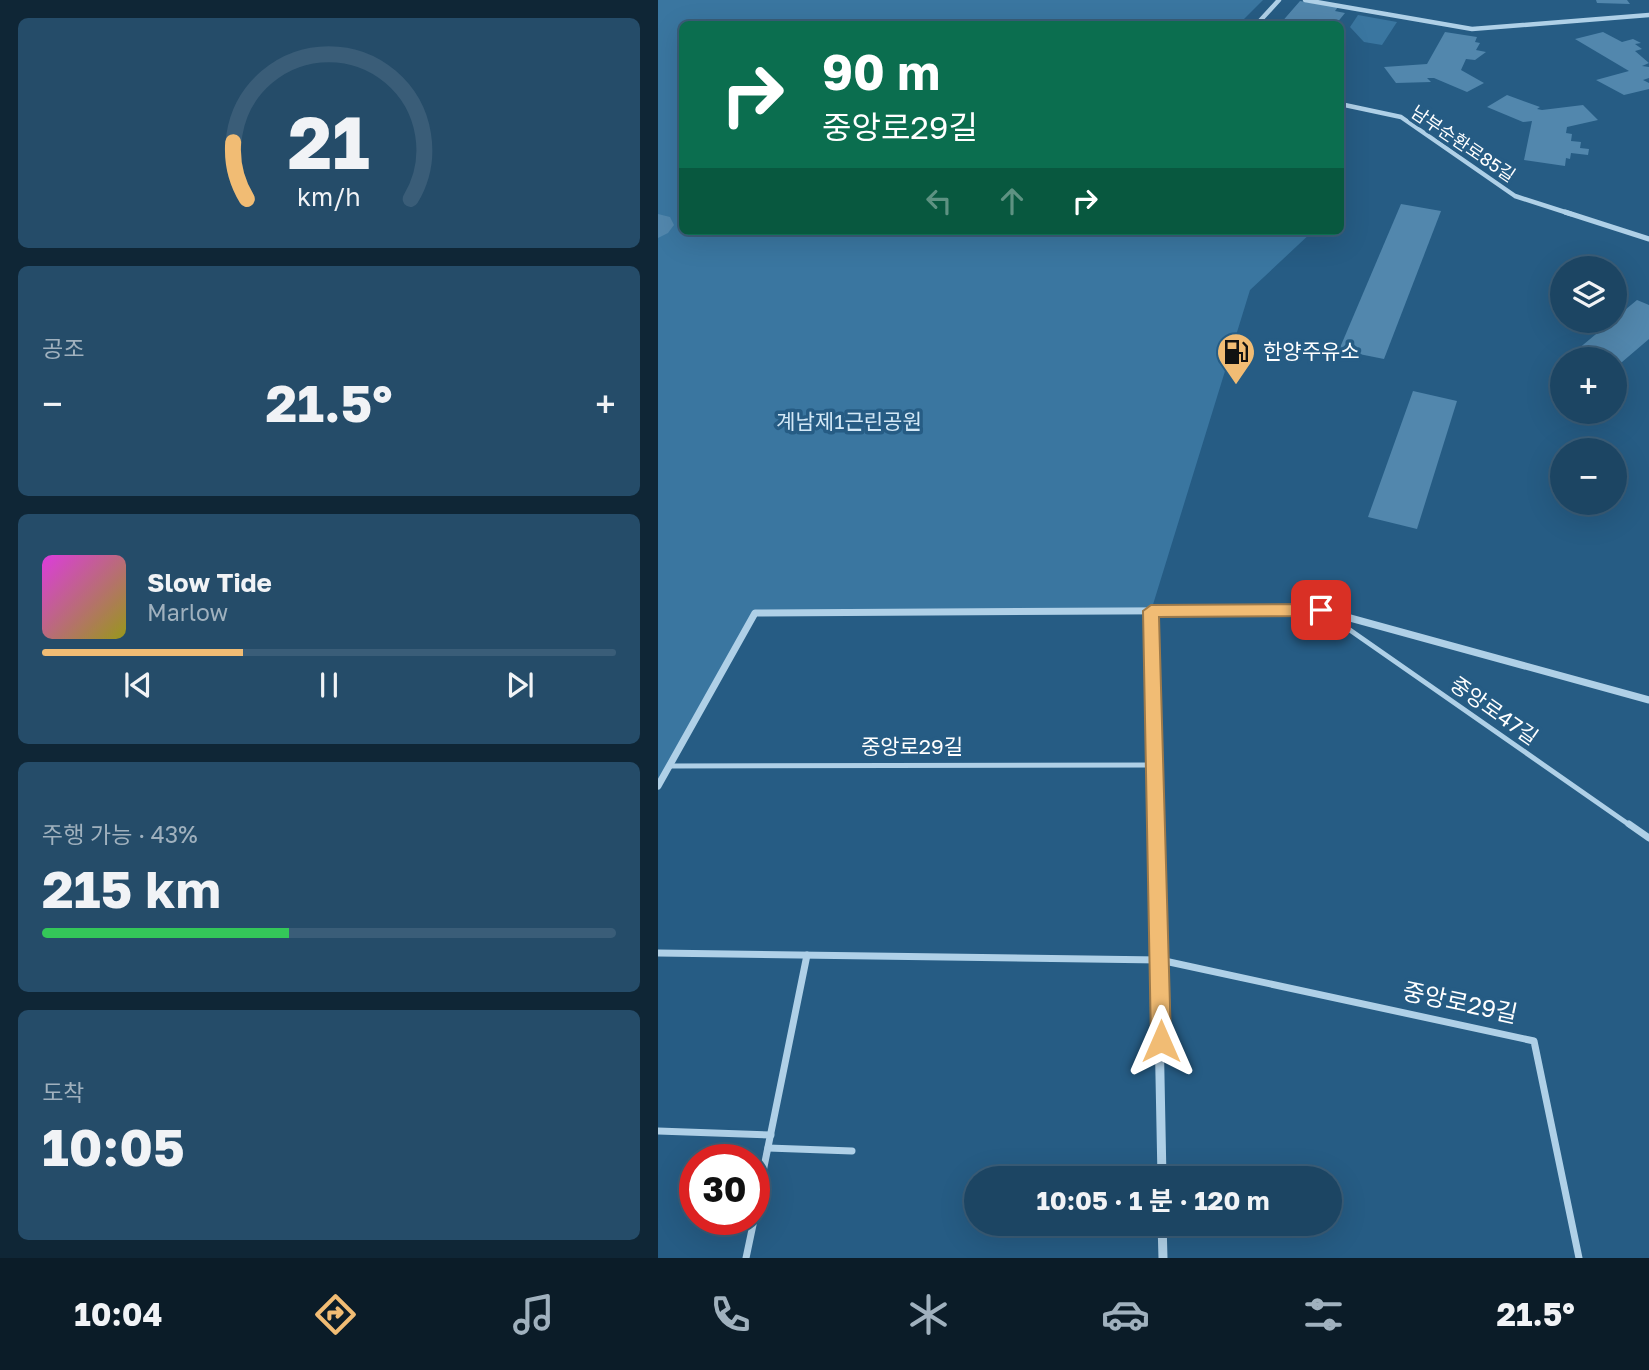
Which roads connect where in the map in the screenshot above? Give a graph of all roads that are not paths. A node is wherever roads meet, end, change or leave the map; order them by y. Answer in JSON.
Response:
{"nodes":[{"id":1,"x":1279,"y":0,"type":"edge"},
{"id":2,"x":1305,"y":0,"type":"edge"},
{"id":3,"x":1649,"y":15,"type":"edge"},
{"id":4,"x":1260,"y":21,"type":"edge"},
{"id":5,"x":1344,"y":105,"type":"edge"},
{"id":6,"x":1649,"y":239,"type":"edge"},
{"id":7,"x":1321,"y":610,"type":"junction"},
{"id":8,"x":1151,"y":611,"type":"junction"},
{"id":9,"x":1649,"y":700,"type":"edge"},
{"id":10,"x":1155,"y":765,"type":"junction"},
{"id":11,"x":669,"y":766,"type":"junction"},
{"id":12,"x":658,"y":786,"type":"edge"},
{"id":13,"x":1649,"y":838,"type":"edge"},
{"id":14,"x":658,"y":953,"type":"edge"},
{"id":15,"x":807,"y":955,"type":"junction"},
{"id":16,"x":1160,"y":960,"type":"junction"},
{"id":17,"x":658,"y":1131,"type":"edge"},
{"id":18,"x":771,"y":1135,"type":"junction"},
{"id":19,"x":769,"y":1144,"type":"edge"},
{"id":20,"x":770,"y":1147,"type":"edge"},
{"id":21,"x":852,"y":1151,"type":"dead end"},
{"id":22,"x":1162,"y":1166,"type":"edge"},
{"id":23,"x":751,"y":1235,"type":"edge"},
{"id":24,"x":1162,"y":1236,"type":"edge"},
{"id":25,"x":746,"y":1258,"type":"edge"},
{"id":26,"x":1163,"y":1258,"type":"edge"},
{"id":27,"x":1579,"y":1258,"type":"edge"}],
"edges":[{"from":1,"to":4,"type":"street"},
{"from":2,"to":3,"type":"street"},
{"from":5,"to":6,"type":"street","name":"남부순환로85길"},
{"from":7,"to":8,"type":"street"},
{"from":7,"to":9,"type":"street"},
{"from":7,"to":13,"type":"lane","name":"중앙로47길"},
{"from":8,"to":10,"type":"street"},
{"from":8,"to":11,"type":"street"},
{"from":10,"to":11,"type":"lane","name":"중앙로29길"},
{"from":10,"to":16,"type":"street"},
{"from":11,"to":12,"type":"street"},
{"from":14,"to":15,"type":"lane","name":"중앙로29길"},
{"from":15,"to":16,"type":"lane","name":"중앙로29길"},
{"from":15,"to":18,"type":"lane"},
{"from":16,"to":22,"type":"street"},
{"from":16,"to":27,"type":"lane","name":"중앙로29길"},
{"from":17,"to":18,"type":"lane"},
{"from":18,"to":19,"type":"lane"},
{"from":20,"to":21,"type":"lane"},
{"from":23,"to":25,"type":"lane"},
{"from":24,"to":26,"type":"street"}]}
